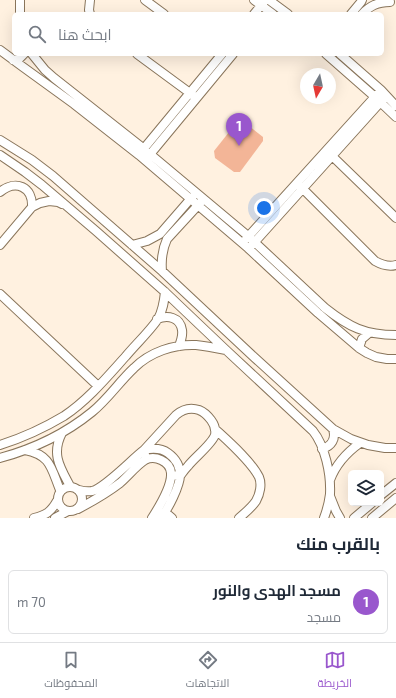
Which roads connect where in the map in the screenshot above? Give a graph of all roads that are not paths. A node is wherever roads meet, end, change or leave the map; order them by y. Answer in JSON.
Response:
{"nodes":[{"id":1,"x":20,"y":0,"type":"edge"},
{"id":2,"x":90,"y":0,"type":"edge"},
{"id":3,"x":145,"y":0,"type":"edge"},
{"id":4,"x":254,"y":0,"type":"edge"},
{"id":5,"x":362,"y":0,"type":"edge"},
{"id":6,"x":389,"y":1,"type":"edge"},
{"id":7,"x":268,"y":7,"type":"edge"},
{"id":8,"x":396,"y":8,"type":"edge"},
{"id":9,"x":20,"y":12,"type":"edge"},
{"id":10,"x":90,"y":12,"type":"edge"},
{"id":11,"x":161,"y":12,"type":"edge"},
{"id":12,"x":258,"y":12,"type":"edge"},
{"id":13,"x":282,"y":12,"type":"edge"},
{"id":14,"x":353,"y":12,"type":"edge"},
{"id":15,"x":364,"y":12,"type":"edge"},
{"id":16,"x":0,"y":50,"type":"edge"},
{"id":17,"x":22,"y":56,"type":"edge"},
{"id":18,"x":34,"y":56,"type":"edge"},
{"id":19,"x":140,"y":56,"type":"edge"},
{"id":20,"x":219,"y":56,"type":"edge"},
{"id":21,"x":328,"y":56,"type":"edge"},
{"id":22,"x":342,"y":56,"type":"edge"},
{"id":23,"x":230,"y":57,"type":"edge"},
{"id":24,"x":13,"y":60,"type":"junction"},
{"id":25,"x":384,"y":93,"type":"junction"},
{"id":26,"x":193,"y":96,"type":"junction"},
{"id":27,"x":378,"y":100,"type":"junction"},
{"id":28,"x":396,"y":106,"type":"edge"},
{"id":29,"x":396,"y":117,"type":"edge"},
{"id":30,"x":0,"y":140,"type":"edge"},
{"id":31,"x":330,"y":153,"type":"junction"},
{"id":32,"x":145,"y":154,"type":"junction"},
{"id":33,"x":0,"y":155,"type":"edge"},
{"id":34,"x":299,"y":186,"type":"junction"},
{"id":35,"x":0,"y":192,"type":"edge"},
{"id":36,"x":193,"y":196,"type":"junction"},
{"id":37,"x":201,"y":202,"type":"junction"},
{"id":38,"x":66,"y":205,"type":"junction"},
{"id":39,"x":32,"y":208,"type":"junction"},
{"id":40,"x":396,"y":218,"type":"edge"},
{"id":41,"x":105,"y":222,"type":"junction"},
{"id":42,"x":96,"y":231,"type":"junction"},
{"id":43,"x":251,"y":239,"type":"junction"},
{"id":44,"x":0,"y":245,"type":"edge"},
{"id":45,"x":132,"y":245,"type":"junction"},
{"id":46,"x":245,"y":246,"type":"junction"},
{"id":47,"x":396,"y":265,"type":"edge"},
{"id":48,"x":162,"y":271,"type":"junction"},
{"id":49,"x":165,"y":292,"type":"junction"},
{"id":50,"x":0,"y":294,"type":"edge"},
{"id":51,"x":157,"y":319,"type":"junction"},
{"id":52,"x":369,"y":333,"type":"junction"},
{"id":53,"x":396,"y":335,"type":"edge"},
{"id":54,"x":179,"y":346,"type":"junction"},
{"id":55,"x":359,"y":348,"type":"junction"},
{"id":56,"x":226,"y":350,"type":"junction"},
{"id":57,"x":396,"y":359,"type":"edge"},
{"id":58,"x":98,"y":386,"type":"junction"},
{"id":59,"x":215,"y":429,"type":"junction"},
{"id":60,"x":333,"y":429,"type":"junction"},
{"id":61,"x":62,"y":433,"type":"junction"},
{"id":62,"x":360,"y":443,"type":"junction"},
{"id":63,"x":0,"y":445,"type":"edge"},
{"id":64,"x":385,"y":448,"type":"junction"},
{"id":65,"x":396,"y":448,"type":"edge"},
{"id":66,"x":322,"y":449,"type":"junction"},
{"id":67,"x":25,"y":450,"type":"junction"},
{"id":68,"x":144,"y":450,"type":"junction"},
{"id":69,"x":396,"y":453,"type":"edge"},
{"id":70,"x":0,"y":458,"type":"edge"},
{"id":71,"x":146,"y":459,"type":"junction"},
{"id":72,"x":171,"y":475,"type":"junction"},
{"id":73,"x":180,"y":476,"type":"junction"},
{"id":74,"x":329,"y":481,"type":"junction"},
{"id":75,"x":396,"y":483,"type":"edge"},
{"id":76,"x":70,"y":486,"type":"junction"},
{"id":77,"x":60,"y":490,"type":"junction"},
{"id":78,"x":79,"y":490,"type":"junction"},
{"id":79,"x":384,"y":493,"type":"edge"},
{"id":80,"x":330,"y":495,"type":"junction"},
{"id":81,"x":396,"y":498,"type":"edge"},
{"id":82,"x":57,"y":501,"type":"junction"},
{"id":83,"x":368,"y":506,"type":"edge"},
{"id":84,"x":78,"y":509,"type":"junction"},
{"id":85,"x":68,"y":512,"type":"junction"},
{"id":86,"x":163,"y":515,"type":"edge"},
{"id":87,"x":34,"y":518,"type":"edge"},
{"id":88,"x":55,"y":518,"type":"edge"},
{"id":89,"x":152,"y":518,"type":"edge"},
{"id":90,"x":172,"y":518,"type":"edge"},
{"id":91,"x":239,"y":518,"type":"edge"},
{"id":92,"x":324,"y":518,"type":"edge"},
{"id":93,"x":340,"y":518,"type":"edge"},
{"id":94,"x":354,"y":518,"type":"edge"},
{"id":95,"x":372,"y":518,"type":"edge"}],
"edges":[{"from":1,"to":9,"type":"street"},
{"from":2,"to":10,"type":"street"},
{"from":3,"to":11,"type":"street"},
{"from":4,"to":7,"type":"street"},
{"from":5,"to":14,"type":"street"},
{"from":6,"to":8,"type":"street"},
{"from":6,"to":15,"type":"street"},
{"from":7,"to":12,"type":"street"},
{"from":7,"to":13,"type":"street"},
{"from":16,"to":24,"type":"street"},
{"from":17,"to":24,"type":"street"},
{"from":18,"to":32,"type":"street"},
{"from":19,"to":26,"type":"street"},
{"from":20,"to":26,"type":"street"},
{"from":21,"to":27,"type":"street"},
{"from":22,"to":25,"type":"street"},
{"from":23,"to":26,"type":"street"},
{"from":24,"to":32,"type":"street"},
{"from":25,"to":27,"type":"street"},
{"from":25,"to":28,"type":"street"},
{"from":26,"to":32,"type":"street"},
{"from":27,"to":29,"type":"street"},
{"from":27,"to":31,"type":"street"},
{"from":30,"to":41,"type":"street"},
{"from":31,"to":34,"type":"street"},
{"from":31,"to":40,"type":"street"},
{"from":32,"to":36,"type":"street"},
{"from":33,"to":38,"type":"street"},
{"from":34,"to":43,"type":"street"},
{"from":34,"to":47,"type":"street"},
{"from":35,"to":39,"type":"street"},
{"from":36,"to":37,"type":"street"},
{"from":36,"to":45,"type":"street"},
{"from":37,"to":43,"type":"street"},
{"from":37,"to":46,"type":"street"},
{"from":37,"to":48,"type":"street"},
{"from":38,"to":39,"type":"street"},
{"from":38,"to":42,"type":"street"},
{"from":39,"to":44,"type":"street"},
{"from":41,"to":42,"type":"street"},
{"from":41,"to":45,"type":"street"},
{"from":42,"to":49,"type":"street"},
{"from":43,"to":46,"type":"street"},
{"from":43,"to":52,"type":"street"},
{"from":45,"to":48,"type":"street"},
{"from":46,"to":55,"type":"street"},
{"from":48,"to":60,"type":"street"},
{"from":49,"to":51,"type":"street"},
{"from":49,"to":56,"type":"street"},
{"from":50,"to":58,"type":"street"},
{"from":51,"to":54,"type":"street"},
{"from":51,"to":58,"type":"street"},
{"from":52,"to":53,"type":"street"},
{"from":52,"to":55,"type":"street"},
{"from":54,"to":56,"type":"street"},
{"from":54,"to":61,"type":"street"},
{"from":55,"to":57,"type":"street"},
{"from":56,"to":66,"type":"street"},
{"from":58,"to":63,"type":"street"},
{"from":59,"to":68,"type":"street"},
{"from":59,"to":73,"type":"street"},
{"from":59,"to":91,"type":"street"},
{"from":60,"to":62,"type":"street"},
{"from":60,"to":66,"type":"street"},
{"from":61,"to":67,"type":"street"},
{"from":61,"to":76,"type":"street"},
{"from":62,"to":64,"type":"street"},
{"from":62,"to":74,"type":"street"},
{"from":64,"to":65,"type":"street"},
{"from":64,"to":69,"type":"street"},
{"from":66,"to":74,"type":"street"},
{"from":67,"to":70,"type":"street"},
{"from":67,"to":77,"type":"street"},
{"from":68,"to":71,"type":"street"},
{"from":68,"to":73,"type":"street"},
{"from":68,"to":78,"type":"street"},
{"from":71,"to":72,"type":"street"},
{"from":71,"to":84,"type":"street"},
{"from":72,"to":73,"type":"street"},
{"from":72,"to":89,"type":"street"},
{"from":73,"to":86,"type":"street"},
{"from":74,"to":80,"type":"street"},
{"from":75,"to":79,"type":"street"},
{"from":76,"to":77,"type":"street"},
{"from":76,"to":78,"type":"street"},
{"from":77,"to":82,"type":"street"},
{"from":78,"to":84,"type":"street"},
{"from":80,"to":92,"type":"street"},
{"from":80,"to":93,"type":"street"},
{"from":81,"to":95,"type":"street"},
{"from":82,"to":85,"type":"street"},
{"from":82,"to":87,"type":"street"},
{"from":83,"to":94,"type":"street"},
{"from":84,"to":85,"type":"street"},
{"from":85,"to":88,"type":"street"},
{"from":86,"to":90,"type":"street"}]}
